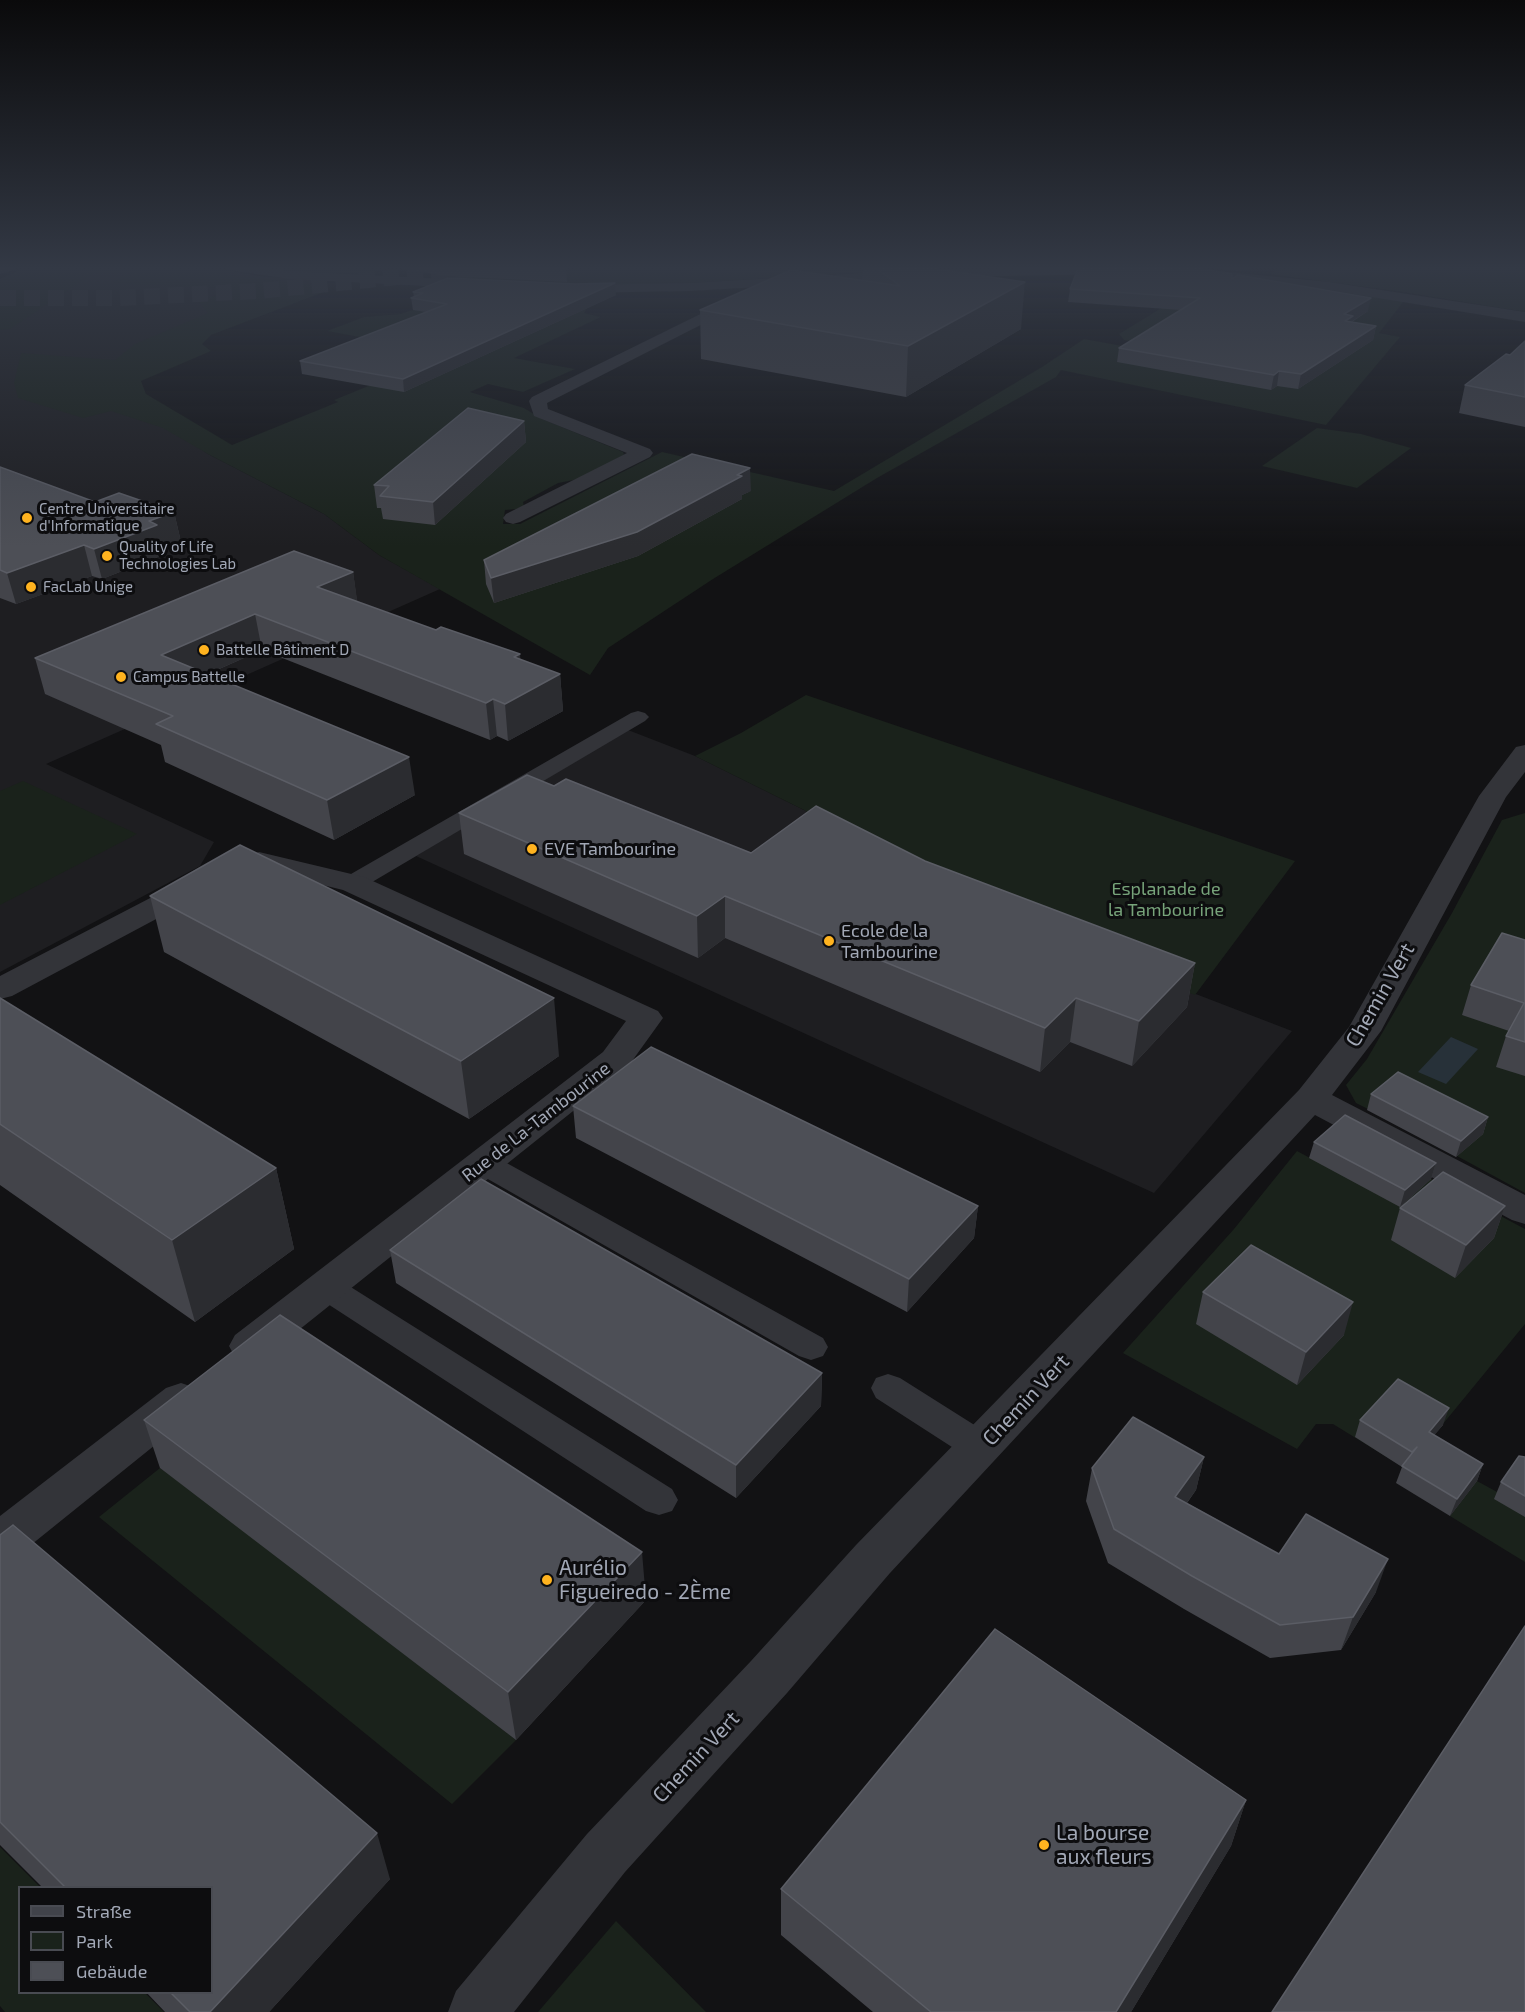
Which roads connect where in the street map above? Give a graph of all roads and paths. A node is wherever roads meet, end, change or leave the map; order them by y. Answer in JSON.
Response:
{"nodes":[{"id":1,"x":620,"y":360,"type":"edge"},
{"id":2,"x":513,"y":518,"type":"dead end"},
{"id":3,"x":638,"y":717,"type":"dead end"},
{"id":4,"x":1518,"y":772,"type":"edge"},
{"id":5,"x":353,"y":884,"type":"junction"},
{"id":6,"x":0,"y":989,"type":"edge"},
{"id":7,"x":1311,"y":1098,"type":"junction"},
{"id":8,"x":483,"y":1163,"type":"junction"},
{"id":9,"x":1525,"y":1211,"type":"edge"},
{"id":10,"x":326,"y":1287,"type":"junction"},
{"id":11,"x":271,"y":1329,"type":"junction"},
{"id":12,"x":811,"y":1347,"type":"dead end"},
{"id":13,"x":301,"y":1348,"type":"edge"},
{"id":14,"x":888,"y":1388,"type":"dead end"},
{"id":15,"x":982,"y":1448,"type":"junction"},
{"id":16,"x":659,"y":1500,"type":"dead end"},
{"id":17,"x":0,"y":1543,"type":"edge"},
{"id":18,"x":477,"y":2012,"type":"edge"}],
"edges":[{"from":1,"to":2,"type":"street"},
{"from":3,"to":5,"type":"street"},
{"from":4,"to":7,"type":"street","name":"Chemin Vert"},
{"from":5,"to":6,"type":"street","name":"Rue de La-Tambourine"},
{"from":5,"to":8,"type":"street","name":"Rue de La-Tambourine"},
{"from":7,"to":9,"type":"street"},
{"from":7,"to":15,"type":"street","name":"Chemin Vert"},
{"from":8,"to":10,"type":"street","name":"Rue de La-Tambourine"},
{"from":8,"to":12,"type":"street"},
{"from":10,"to":11,"type":"street","name":"Rue de La-Tambourine"},
{"from":10,"to":16,"type":"street"},
{"from":11,"to":13,"type":"street"},
{"from":11,"to":17,"type":"street","name":"Rue de La-Tambourine"},
{"from":14,"to":15,"type":"street"},
{"from":15,"to":18,"type":"street","name":"Chemin Vert"}]}
